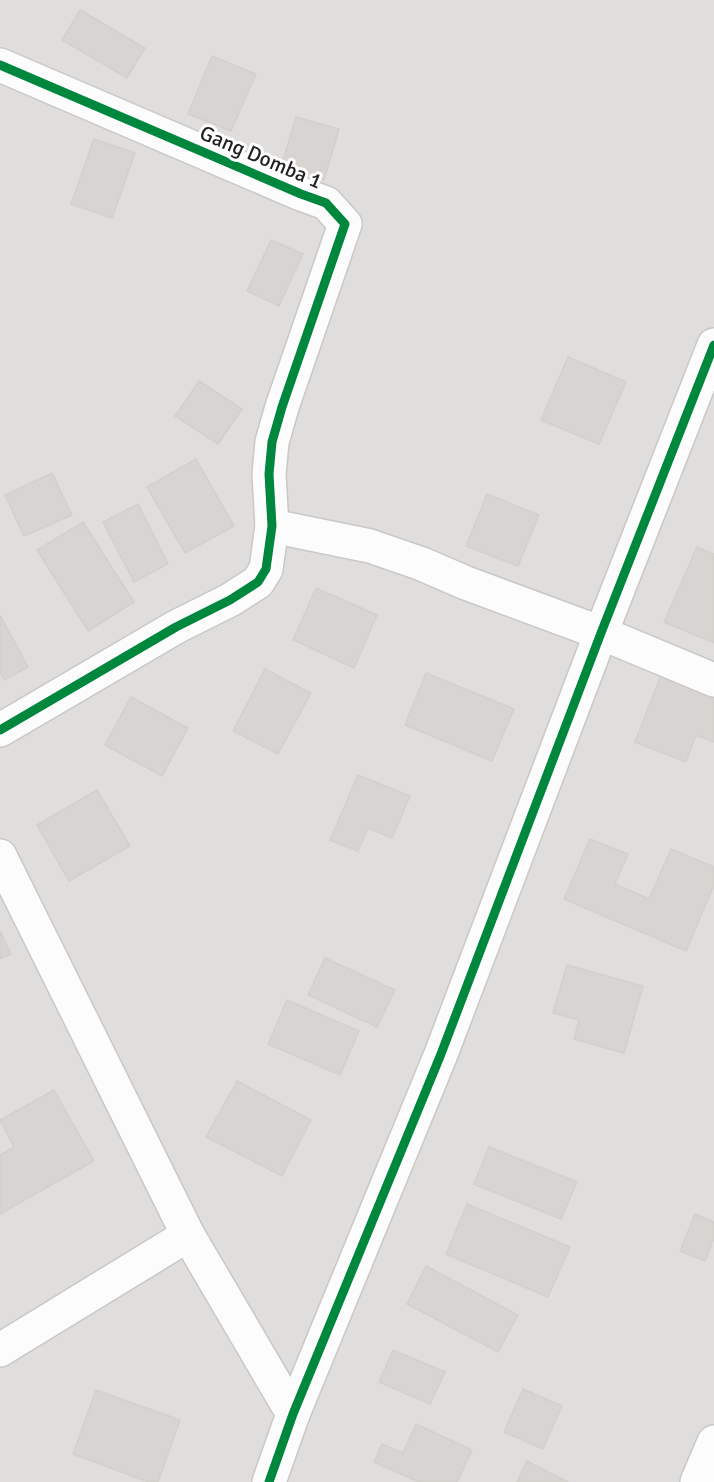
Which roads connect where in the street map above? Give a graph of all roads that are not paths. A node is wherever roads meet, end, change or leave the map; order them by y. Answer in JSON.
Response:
{"nodes":[{"id":1,"x":0,"y":65,"type":"edge"},
{"id":2,"x":714,"y":345,"type":"edge"},
{"id":3,"x":272,"y":526,"type":"junction"},
{"id":4,"x":601,"y":633,"type":"junction"},
{"id":5,"x":714,"y":680,"type":"edge"},
{"id":6,"x":0,"y":730,"type":"edge"},
{"id":7,"x":0,"y":856,"type":"edge"},
{"id":8,"x":188,"y":1235,"type":"junction"},
{"id":9,"x":0,"y":1350,"type":"edge"},
{"id":10,"x":293,"y":1414,"type":"junction"},
{"id":11,"x":714,"y":1442,"type":"edge"},
{"id":12,"x":269,"y":1482,"type":"edge"},
{"id":13,"x":696,"y":1482,"type":"edge"}],
"edges":[{"from":1,"to":3,"type":"street","name":"Gang Domba 1"},
{"from":2,"to":4,"type":"street"},
{"from":3,"to":4,"type":"street"},
{"from":3,"to":6,"type":"street"},
{"from":4,"to":5,"type":"street"},
{"from":4,"to":10,"type":"street"},
{"from":7,"to":8,"type":"street"},
{"from":8,"to":9,"type":"street"},
{"from":8,"to":10,"type":"street"},
{"from":10,"to":12,"type":"street"},
{"from":11,"to":13,"type":"street"}]}
